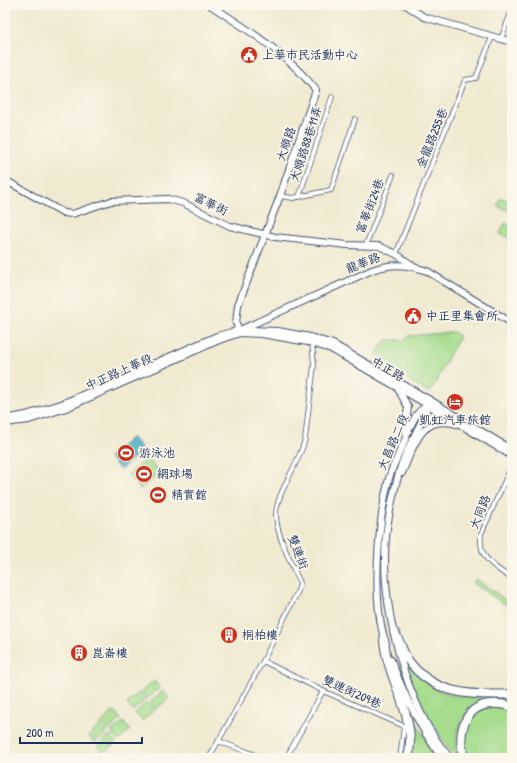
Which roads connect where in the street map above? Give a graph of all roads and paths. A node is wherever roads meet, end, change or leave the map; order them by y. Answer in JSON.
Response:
{"nodes":[{"id":1,"x":210,"y":5,"type":"edge"},
{"id":2,"x":406,"y":5,"type":"edge"},
{"id":3,"x":512,"y":10,"type":"edge"},
{"id":4,"x":492,"y":37,"type":"junction"},
{"id":5,"x":501,"y":40,"type":"junction"},
{"id":6,"x":512,"y":42,"type":"edge"},
{"id":7,"x":332,"y":97,"type":"dead end"},
{"id":8,"x":355,"y":119,"type":"dead end"},
{"id":9,"x":392,"y":175,"type":"dead end"},
{"id":10,"x":5,"y":180,"type":"edge"},
{"id":11,"x":280,"y":196,"type":"junction"},
{"id":12,"x":299,"y":197,"type":"junction"},
{"id":13,"x":264,"y":234,"type":"junction"},
{"id":14,"x":366,"y":245,"type":"junction"},
{"id":15,"x":396,"y":254,"type":"junction"},
{"id":16,"x":412,"y":265,"type":"junction"},
{"id":17,"x":512,"y":323,"type":"edge"},
{"id":18,"x":240,"y":332,"type":"junction"},
{"id":19,"x":313,"y":340,"type":"junction"},
{"id":20,"x":393,"y":384,"type":"junction"},
{"id":21,"x":428,"y":405,"type":"junction"},
{"id":22,"x":5,"y":418,"type":"edge"},
{"id":23,"x":5,"y":423,"type":"edge"},
{"id":24,"x":467,"y":429,"type":"junction"},
{"id":25,"x":512,"y":450,"type":"edge"},
{"id":26,"x":512,"y":456,"type":"edge"},
{"id":27,"x":396,"y":457,"type":"junction"},
{"id":28,"x":512,"y":465,"type":"edge"},
{"id":29,"x":394,"y":491,"type":"junction"},
{"id":30,"x":512,"y":579,"type":"edge"},
{"id":31,"x":394,"y":632,"type":"junction"},
{"id":32,"x":384,"y":640,"type":"junction"},
{"id":33,"x":263,"y":661,"type":"junction"},
{"id":34,"x":323,"y":691,"type":"junction"},
{"id":35,"x":512,"y":694,"type":"edge"},
{"id":36,"x":512,"y":707,"type":"edge"},
{"id":37,"x":218,"y":741,"type":"junction"},
{"id":38,"x":209,"y":758,"type":"edge"},
{"id":39,"x":264,"y":758,"type":"edge"},
{"id":40,"x":286,"y":758,"type":"edge"},
{"id":41,"x":400,"y":758,"type":"edge"},
{"id":42,"x":408,"y":758,"type":"edge"},
{"id":43,"x":442,"y":758,"type":"edge"},
{"id":44,"x":450,"y":758,"type":"edge"},
{"id":45,"x":464,"y":758,"type":"edge"}],
"edges":[{"from":1,"to":11,"type":"main road","name":"大順路"},
{"from":2,"to":4,"type":"main road"},
{"from":3,"to":5,"type":"street"},
{"from":4,"to":5,"type":"main road"},
{"from":4,"to":15,"type":"street","name":"金龍路255巷"},
{"from":5,"to":6,"type":"main road"},
{"from":7,"to":12,"type":"street","name":"大順路88巷11弄"},
{"from":8,"to":12,"type":"street"},
{"from":9,"to":14,"type":"street","name":"富華街24巷"},
{"from":10,"to":13,"type":"main road","name":"富華街"},
{"from":11,"to":12,"type":"street"},
{"from":11,"to":13,"type":"main road","name":"大順路"},
{"from":13,"to":14,"type":"main road","name":"富華街"},
{"from":13,"to":18,"type":"main road","name":"大順路"},
{"from":14,"to":15,"type":"main road","name":"富華街"},
{"from":15,"to":16,"type":"main road","name":"富華街"},
{"from":16,"to":17,"type":"main road","name":"龍華路"},
{"from":16,"to":18,"type":"main road","name":"龍華路"},
{"from":18,"to":19,"type":"main road","name":"中正路"},
{"from":18,"to":22,"type":"main road","name":"中正路上華段"},
{"from":18,"to":23,"type":"main road","name":"中正路上華段"},
{"from":19,"to":20,"type":"main road","name":"中正路"},
{"from":19,"to":25,"type":"main road","name":"中正路"},
{"from":19,"to":33,"type":"street","name":"雙連街"},
{"from":20,"to":21,"type":"main road","name":"中正路"},
{"from":20,"to":27,"type":"main road"},
{"from":21,"to":24,"type":"main road","name":"中正路"},
{"from":21,"to":27,"type":"main road","name":"大昌路二段"},
{"from":21,"to":29,"type":"main road","name":"大昌路二段"},
{"from":24,"to":26,"type":"main road","name":"中正路"},
{"from":24,"to":29,"type":"main road"},
{"from":27,"to":32,"type":"main road","name":"大昌路二段"},
{"from":28,"to":30,"type":"street","name":"大同路"},
{"from":29,"to":31,"type":"main road","name":"大昌路二段"},
{"from":31,"to":35,"type":"highway"},
{"from":31,"to":44,"type":"main road","name":"大昌路二段"},
{"from":32,"to":42,"type":"highway"},
{"from":32,"to":43,"type":"main road","name":"大昌路二段"},
{"from":33,"to":34,"type":"street","name":"雙連街209巷"},
{"from":33,"to":37,"type":"street","name":"雙連街"},
{"from":34,"to":40,"type":"street"},
{"from":34,"to":41,"type":"street","name":"雙連街209巷"},
{"from":36,"to":45,"type":"highway"},
{"from":37,"to":38,"type":"street","name":"雙連街"},
{"from":37,"to":39,"type":"street"}]}
